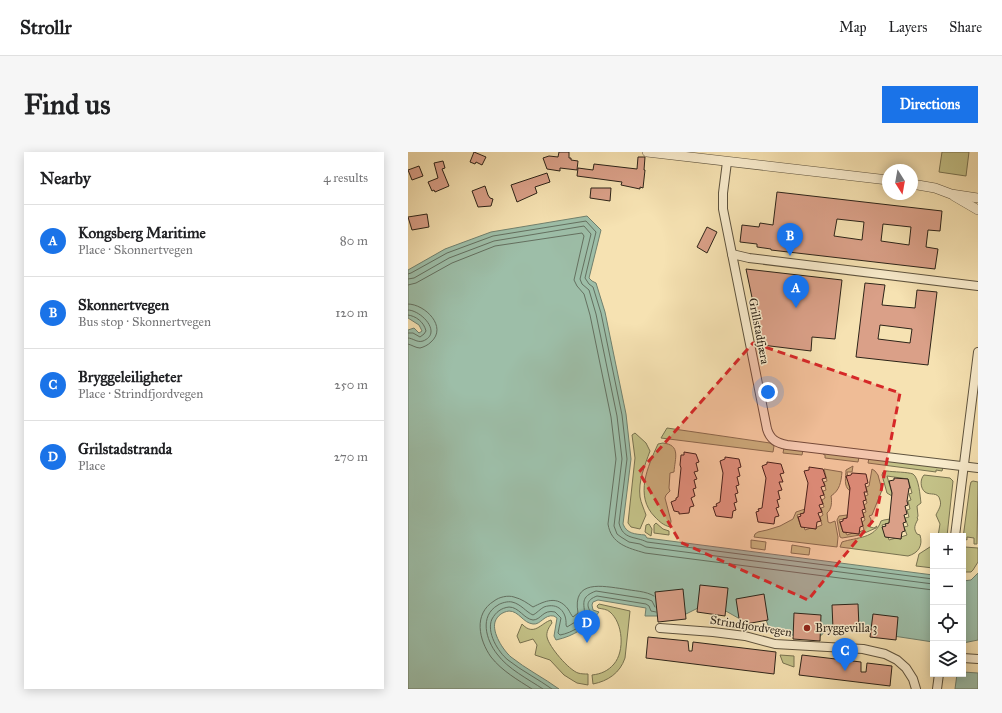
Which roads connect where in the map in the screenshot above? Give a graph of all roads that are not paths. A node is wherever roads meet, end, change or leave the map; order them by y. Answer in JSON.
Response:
{"nodes":[{"id":1,"x":647,"y":152,"type":"edge"},
{"id":2,"x":727,"y":162,"type":"junction"},
{"id":3,"x":882,"y":179,"type":"edge"},
{"id":4,"x":918,"y":185,"type":"edge"},
{"id":5,"x":951,"y":194,"type":"junction"},
{"id":6,"x":978,"y":198,"type":"edge"},
{"id":7,"x":978,"y":210,"type":"edge"},
{"id":8,"x":732,"y":254,"type":"junction"},
{"id":9,"x":978,"y":286,"type":"edge"},
{"id":10,"x":978,"y":352,"type":"edge"},
{"id":11,"x":964,"y":466,"type":"junction"},
{"id":12,"x":978,"y":468,"type":"edge"},
{"id":13,"x":955,"y":533,"type":"edge"},
{"id":14,"x":660,"y":628,"type":"dead end"},
{"id":15,"x":966,"y":658,"type":"edge"},
{"id":16,"x":978,"y":660,"type":"edge"},
{"id":17,"x":939,"y":677,"type":"edge"},
{"id":18,"x":916,"y":689,"type":"edge"},
{"id":19,"x":937,"y":689,"type":"edge"}],
"edges":[{"from":1,"to":2,"type":"street"},
{"from":2,"to":3,"type":"street"},
{"from":2,"to":8,"type":"street","name":"Grillstadfjæra"},
{"from":4,"to":5,"type":"street"},
{"from":5,"to":6,"type":"street"},
{"from":5,"to":7,"type":"street"},
{"from":8,"to":9,"type":"street"},
{"from":8,"to":11,"type":"street","name":"Grillstadfjæra"},
{"from":10,"to":11,"type":"street"},
{"from":11,"to":12,"type":"street","name":"Grillstadfjæra"},
{"from":11,"to":13,"type":"street"},
{"from":14,"to":18,"type":"street","name":"Strindfjordvegen"},
{"from":15,"to":16,"type":"street"},
{"from":17,"to":19,"type":"street"}]}
